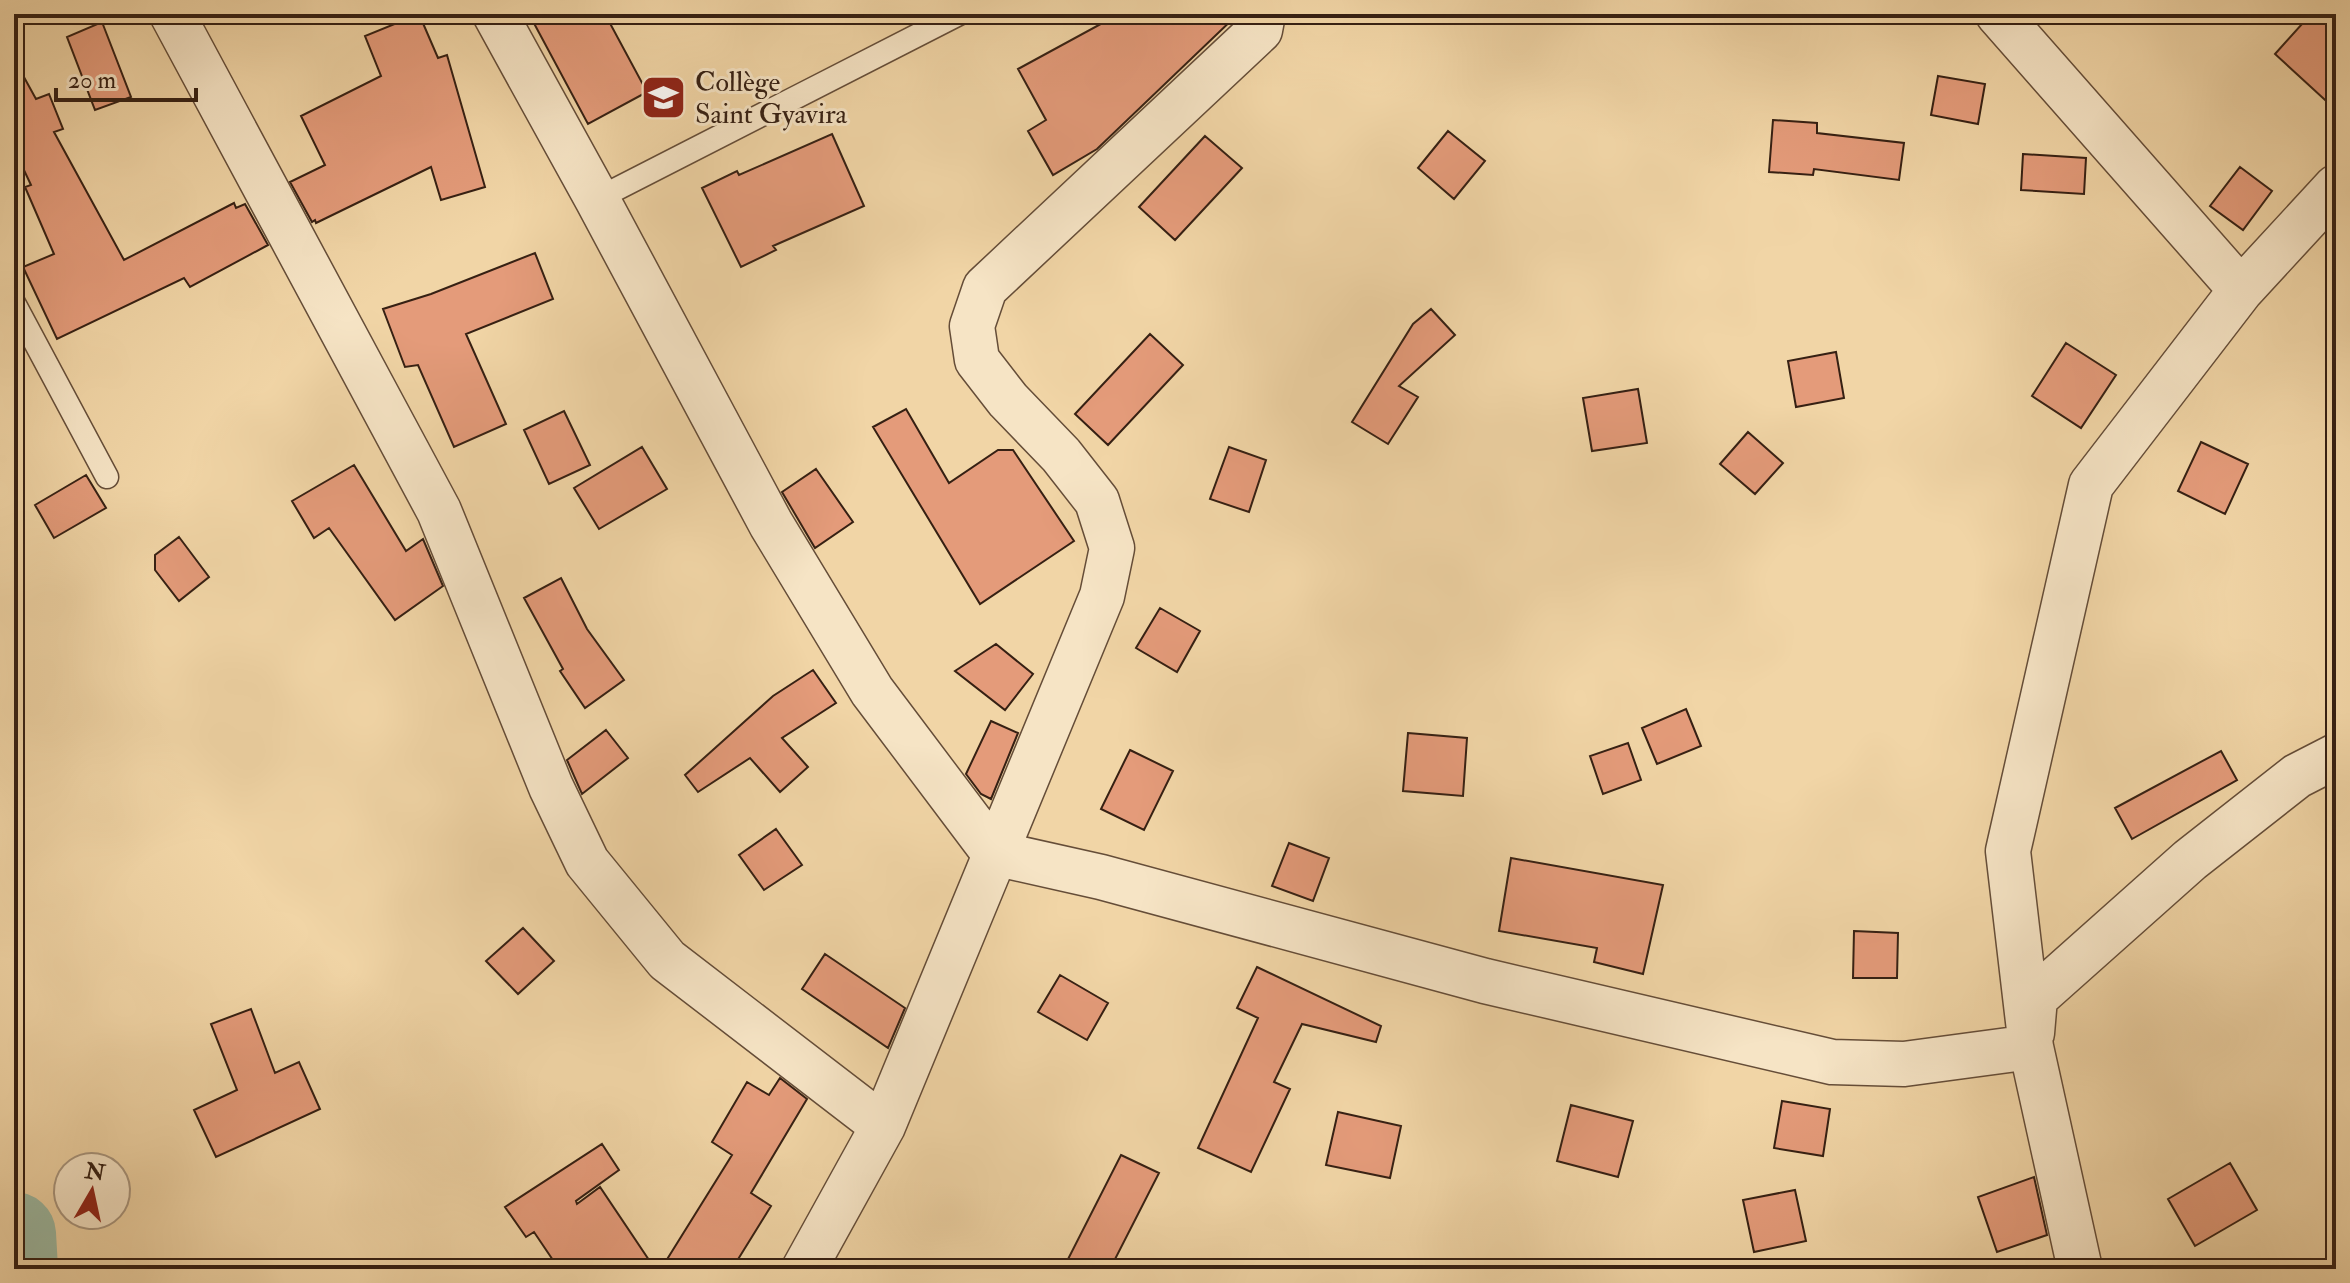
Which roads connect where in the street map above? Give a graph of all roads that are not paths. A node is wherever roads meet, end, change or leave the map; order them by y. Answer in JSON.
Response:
{"nodes":[{"id":1,"x":172,"y":14,"type":"edge"},
{"id":2,"x":495,"y":14,"type":"edge"},
{"id":3,"x":959,"y":14,"type":"edge"},
{"id":4,"x":1263,"y":14,"type":"edge"},
{"id":5,"x":1998,"y":14,"type":"edge"},
{"id":6,"x":2336,"y":187,"type":"edge"},
{"id":7,"x":597,"y":199,"type":"junction"},
{"id":8,"x":2241,"y":290,"type":"junction"},
{"id":9,"x":14,"y":303,"type":"edge"},
{"id":10,"x":107,"y":477,"type":"dead end"},
{"id":11,"x":2336,"y":756,"type":"edge"},
{"id":12,"x":994,"y":853,"type":"junction"},
{"id":13,"x":2031,"y":1047,"type":"junction"},
{"id":14,"x":883,"y":1126,"type":"junction"},
{"id":15,"x":804,"y":1269,"type":"edge"},
{"id":16,"x":2080,"y":1269,"type":"edge"}],
"edges":[{"from":1,"to":14,"type":"street"},
{"from":2,"to":7,"type":"street"},
{"from":3,"to":7,"type":"lane"},
{"from":4,"to":12,"type":"street"},
{"from":5,"to":8,"type":"street"},
{"from":6,"to":8,"type":"street"},
{"from":7,"to":12,"type":"street"},
{"from":8,"to":13,"type":"street"},
{"from":9,"to":10,"type":"lane"},
{"from":11,"to":13,"type":"street"},
{"from":12,"to":13,"type":"street"},
{"from":12,"to":14,"type":"street"},
{"from":13,"to":16,"type":"street"},
{"from":14,"to":15,"type":"street"}]}
